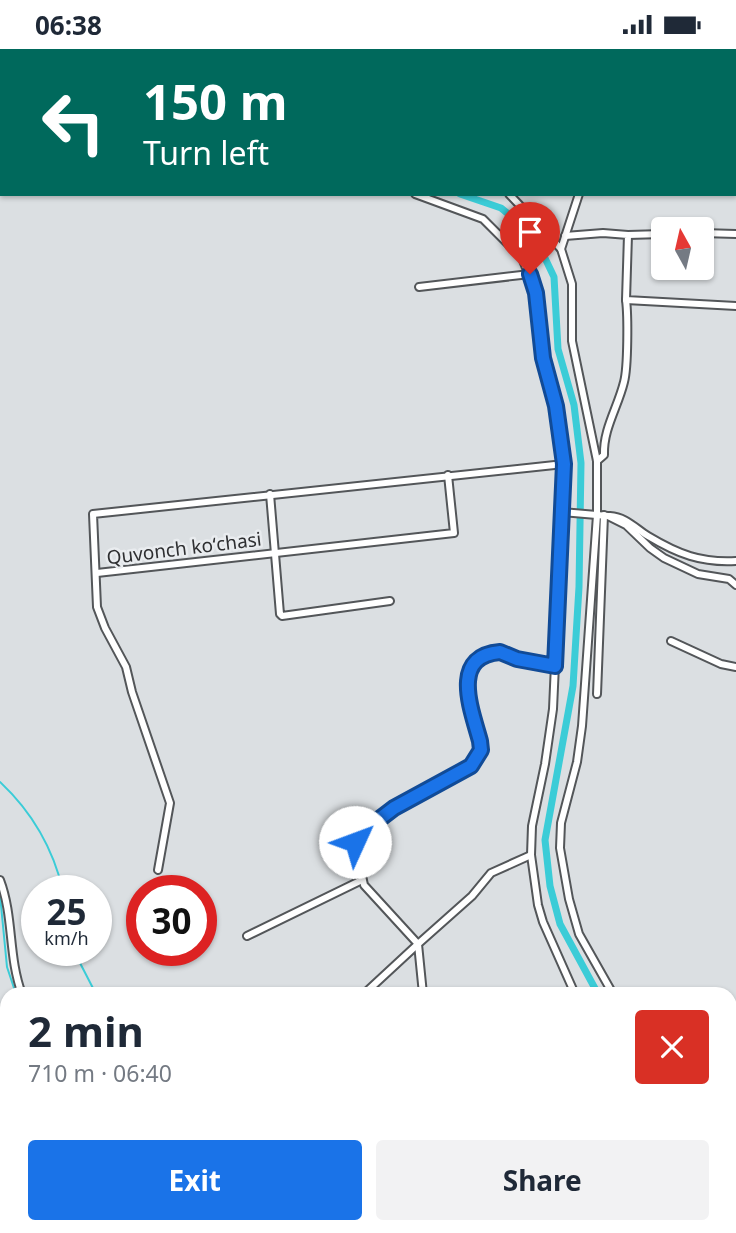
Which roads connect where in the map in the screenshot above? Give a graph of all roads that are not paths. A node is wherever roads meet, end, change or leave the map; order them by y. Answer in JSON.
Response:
{"nodes":[{"id":1,"x":420,"y":196,"type":"edge"},
{"id":2,"x":511,"y":196,"type":"edge"},
{"id":3,"x":578,"y":196,"type":"edge"},
{"id":4,"x":714,"y":233,"type":"edge"},
{"id":5,"x":651,"y":234,"type":"edge"},
{"id":6,"x":736,"y":234,"type":"edge"},
{"id":7,"x":628,"y":235,"type":"junction"},
{"id":8,"x":565,"y":236,"type":"junction"},
{"id":9,"x":561,"y":249,"type":"junction"},
{"id":10,"x":530,"y":274,"type":"junction"},
{"id":11,"x":419,"y":287,"type":"dead end"},
{"id":12,"x":626,"y":300,"type":"junction"},
{"id":13,"x":736,"y":306,"type":"edge"},
{"id":14,"x":597,"y":461,"type":"junction"},
{"id":15,"x":564,"y":464,"type":"junction"},
{"id":16,"x":448,"y":475,"type":"junction"},
{"id":17,"x":270,"y":494,"type":"junction"},
{"id":18,"x":562,"y":512,"type":"junction"},
{"id":19,"x":603,"y":515,"type":"junction"},
{"id":20,"x":275,"y":553,"type":"junction"},
{"id":21,"x":736,"y":561,"type":"edge"},
{"id":22,"x":97,"y":573,"type":"junction"},
{"id":23,"x":736,"y":585,"type":"edge"},
{"id":24,"x":390,"y":601,"type":"dead end"},
{"id":25,"x":671,"y":641,"type":"dead end"},
{"id":26,"x":555,"y":666,"type":"junction"},
{"id":27,"x":736,"y":667,"type":"edge"},
{"id":28,"x":597,"y":694,"type":"dead end"},
{"id":29,"x":531,"y":855,"type":"junction"},
{"id":30,"x":158,"y":870,"type":"dead end"},
{"id":31,"x":0,"y":880,"type":"edge"},
{"id":32,"x":362,"y":880,"type":"junction"},
{"id":33,"x":247,"y":936,"type":"dead end"},
{"id":34,"x":418,"y":944,"type":"junction"},
{"id":35,"x":20,"y":987,"type":"edge"},
{"id":36,"x":372,"y":987,"type":"edge"},
{"id":37,"x":422,"y":987,"type":"edge"},
{"id":38,"x":572,"y":987,"type":"edge"},
{"id":39,"x":609,"y":987,"type":"edge"}],
"edges":[{"from":1,"to":10,"type":"street"},
{"from":2,"to":9,"type":"street"},
{"from":3,"to":8,"type":"street"},
{"from":4,"to":6,"type":"street"},
{"from":5,"to":7,"type":"street"},
{"from":7,"to":8,"type":"street"},
{"from":7,"to":12,"type":"street"},
{"from":8,"to":9,"type":"street"},
{"from":9,"to":14,"type":"street"},
{"from":10,"to":11,"type":"street"},
{"from":10,"to":15,"type":"street"},
{"from":12,"to":13,"type":"street"},
{"from":12,"to":14,"type":"street"},
{"from":14,"to":19,"type":"street"},
{"from":15,"to":16,"type":"street","name":"Quvonch koʻchasi"},
{"from":15,"to":18,"type":"street"},
{"from":16,"to":17,"type":"street","name":"Quvonch koʻchasi"},
{"from":16,"to":20,"type":"street","name":"Quvonch koʻchasi"},
{"from":17,"to":20,"type":"street","name":"Quvonch koʻchasi"},
{"from":17,"to":22,"type":"street","name":"Quvonch koʻchasi"},
{"from":18,"to":19,"type":"street"},
{"from":18,"to":26,"type":"street"},
{"from":19,"to":21,"type":"street"},
{"from":19,"to":23,"type":"street"},
{"from":19,"to":28,"type":"street"},
{"from":19,"to":39,"type":"street"},
{"from":20,"to":22,"type":"street","name":"Quvonch koʻchasi"},
{"from":20,"to":24,"type":"street","name":"Quvonch koʻchasi"},
{"from":22,"to":30,"type":"street","name":"Quvonch koʻchasi"},
{"from":25,"to":27,"type":"street"},
{"from":26,"to":29,"type":"street"},
{"from":26,"to":32,"type":"street"},
{"from":29,"to":34,"type":"street"},
{"from":29,"to":38,"type":"street"},
{"from":31,"to":35,"type":"street"},
{"from":32,"to":33,"type":"street"},
{"from":32,"to":34,"type":"street"},
{"from":34,"to":36,"type":"street"},
{"from":34,"to":37,"type":"street"}]}
